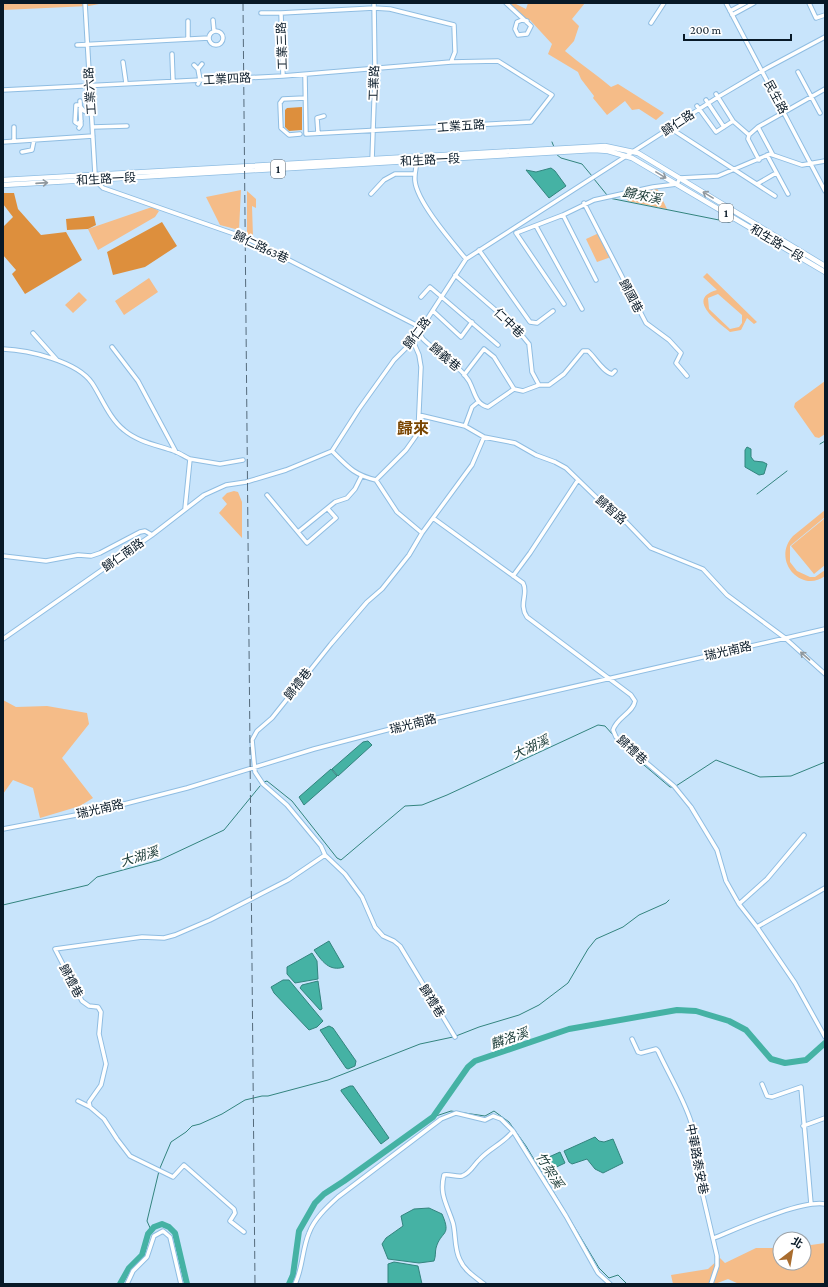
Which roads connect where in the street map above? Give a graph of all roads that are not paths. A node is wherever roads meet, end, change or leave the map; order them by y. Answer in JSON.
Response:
{"nodes":[{"id":1,"x":85,"y":3,"type":"edge"},
{"id":2,"x":374,"y":3,"type":"edge"},
{"id":3,"x":506,"y":3,"type":"edge"},
{"id":4,"x":664,"y":3,"type":"edge"},
{"id":5,"x":726,"y":3,"type":"edge"},
{"id":6,"x":745,"y":3,"type":"edge"},
{"id":7,"x":754,"y":3,"type":"edge"},
{"id":8,"x":809,"y":3,"type":"edge"},
{"id":9,"x":374,"y":8,"type":"junction"},
{"id":10,"x":261,"y":13,"type":"dead end"},
{"id":11,"x":281,"y":13,"type":"junction"},
{"id":12,"x":731,"y":13,"type":"junction"},
{"id":13,"x":825,"y":15,"type":"edge"},
{"id":14,"x":213,"y":20,"type":"dead end"},
{"id":15,"x":188,"y":21,"type":"dead end"},
{"id":16,"x":527,"y":21,"type":"junction"},
{"id":17,"x":651,"y":22,"type":"dead end"},
{"id":18,"x":214,"y":31,"type":"junction"},
{"id":19,"x":825,"y":37,"type":"edge"},
{"id":20,"x":209,"y":38,"type":"junction"},
{"id":21,"x":188,"y":39,"type":"junction"},
{"id":22,"x":87,"y":44,"type":"junction"},
{"id":23,"x":77,"y":46,"type":"dead end"},
{"id":24,"x":172,"y":54,"type":"dead end"},
{"id":25,"x":124,"y":62,"type":"dead end"},
{"id":26,"x":451,"y":62,"type":"junction"},
{"id":27,"x":202,"y":64,"type":"dead end"},
{"id":28,"x":194,"y":65,"type":"dead end"},
{"id":29,"x":198,"y":69,"type":"junction"},
{"id":30,"x":375,"y":70,"type":"junction"},
{"id":31,"x":762,"y":71,"type":"junction"},
{"id":32,"x":798,"y":72,"type":"dead end"},
{"id":33,"x":305,"y":74,"type":"junction"},
{"id":34,"x":283,"y":76,"type":"junction"},
{"id":35,"x":200,"y":80,"type":"junction"},
{"id":36,"x":173,"y":81,"type":"junction"},
{"id":37,"x":126,"y":83,"type":"junction"},
{"id":38,"x":198,"y":84,"type":"dead end"},
{"id":39,"x":90,"y":85,"type":"junction"},
{"id":40,"x":825,"y":89,"type":"edge"},
{"id":41,"x":3,"y":90,"type":"edge"},
{"id":42,"x":717,"y":96,"type":"junction"},
{"id":43,"x":811,"y":97,"type":"junction"},
{"id":44,"x":305,"y":98,"type":"junction"},
{"id":45,"x":80,"y":101,"type":"dead end"},
{"id":46,"x":708,"y":101,"type":"junction"},
{"id":47,"x":81,"y":106,"type":"junction"},
{"id":48,"x":698,"y":107,"type":"junction"},
{"id":49,"x":784,"y":112,"type":"junction"},
{"id":50,"x":820,"y":113,"type":"dead end"},
{"id":51,"x":92,"y":115,"type":"junction"},
{"id":52,"x":324,"y":116,"type":"dead end"},
{"id":53,"x":733,"y":121,"type":"junction"},
{"id":54,"x":127,"y":126,"type":"dead end"},
{"id":55,"x":14,"y":127,"type":"dead end"},
{"id":56,"x":93,"y":127,"type":"junction"},
{"id":57,"x":724,"y":127,"type":"junction"},
{"id":58,"x":758,"y":127,"type":"junction"},
{"id":59,"x":79,"y":128,"type":"dead end"},
{"id":60,"x":670,"y":128,"type":"junction"},
{"id":61,"x":372,"y":131,"type":"junction"},
{"id":62,"x":300,"y":134,"type":"dead end"},
{"id":63,"x":318,"y":134,"type":"junction"},
{"id":64,"x":749,"y":134,"type":"junction"},
{"id":65,"x":93,"y":136,"type":"junction"},
{"id":66,"x":34,"y":140,"type":"junction"},
{"id":67,"x":14,"y":141,"type":"junction"},
{"id":68,"x":3,"y":142,"type":"edge"},
{"id":69,"x":22,"y":152,"type":"dead end"},
{"id":70,"x":633,"y":152,"type":"junction"},
{"id":71,"x":773,"y":155,"type":"junction"},
{"id":72,"x":627,"y":156,"type":"junction"},
{"id":73,"x":767,"y":156,"type":"junction"},
{"id":74,"x":417,"y":158,"type":"junction"},
{"id":75,"x":758,"y":160,"type":"junction"},
{"id":76,"x":372,"y":161,"type":"junction"},
{"id":77,"x":825,"y":161,"type":"edge"},
{"id":78,"x":811,"y":164,"type":"junction"},
{"id":79,"x":735,"y":170,"type":"junction"},
{"id":80,"x":776,"y":173,"type":"junction"},
{"id":81,"x":414,"y":174,"type":"junction"},
{"id":82,"x":95,"y":177,"type":"junction"},
{"id":83,"x":680,"y":178,"type":"junction"},
{"id":84,"x":3,"y":180,"type":"edge"},
{"id":85,"x":676,"y":184,"type":"junction"},
{"id":86,"x":757,"y":184,"type":"junction"},
{"id":87,"x":3,"y":185,"type":"edge"},
{"id":88,"x":825,"y":191,"type":"edge"},
{"id":89,"x":371,"y":194,"type":"dead end"},
{"id":90,"x":788,"y":194,"type":"dead end"},
{"id":91,"x":775,"y":196,"type":"dead end"},
{"id":92,"x":584,"y":203,"type":"junction"},
{"id":93,"x":563,"y":215,"type":"junction"},
{"id":94,"x":536,"y":226,"type":"junction"},
{"id":95,"x":513,"y":228,"type":"junction"},
{"id":96,"x":516,"y":233,"type":"junction"},
{"id":97,"x":479,"y":250,"type":"junction"},
{"id":98,"x":466,"y":259,"type":"junction"},
{"id":99,"x":825,"y":266,"type":"edge"},
{"id":100,"x":825,"y":272,"type":"edge"},
{"id":101,"x":455,"y":276,"type":"junction"},
{"id":102,"x":596,"y":280,"type":"dead end"},
{"id":103,"x":421,"y":297,"type":"dead end"},
{"id":104,"x":442,"y":297,"type":"junction"},
{"id":105,"x":564,"y":304,"type":"dead end"},
{"id":106,"x":582,"y":309,"type":"dead end"},
{"id":107,"x":433,"y":311,"type":"junction"},
{"id":108,"x":553,"y":311,"type":"dead end"},
{"id":109,"x":472,"y":322,"type":"junction"},
{"id":110,"x":420,"y":331,"type":"junction"},
{"id":111,"x":33,"y":333,"type":"dead end"},
{"id":112,"x":413,"y":341,"type":"junction"},
{"id":113,"x":498,"y":345,"type":"dead end"},
{"id":114,"x":112,"y":347,"type":"dead end"},
{"id":115,"x":3,"y":349,"type":"edge"},
{"id":116,"x":58,"y":361,"type":"junction"},
{"id":117,"x":615,"y":371,"type":"dead end"},
{"id":118,"x":464,"y":375,"type":"junction"},
{"id":119,"x":687,"y":376,"type":"dead end"},
{"id":120,"x":539,"y":385,"type":"junction"},
{"id":121,"x":514,"y":389,"type":"junction"},
{"id":122,"x":478,"y":402,"type":"junction"},
{"id":123,"x":419,"y":415,"type":"junction"},
{"id":124,"x":465,"y":426,"type":"junction"},
{"id":125,"x":484,"y":437,"type":"junction"},
{"id":126,"x":332,"y":451,"type":"junction"},
{"id":127,"x":176,"y":452,"type":"junction"},
{"id":128,"x":190,"y":459,"type":"junction"},
{"id":129,"x":243,"y":460,"type":"dead end"},
{"id":130,"x":361,"y":477,"type":"junction"},
{"id":131,"x":376,"y":480,"type":"junction"},
{"id":132,"x":578,"y":480,"type":"junction"},
{"id":133,"x":267,"y":495,"type":"dead end"},
{"id":134,"x":328,"y":508,"type":"junction"},
{"id":135,"x":185,"y":509,"type":"junction"},
{"id":136,"x":434,"y":518,"type":"junction"},
{"id":137,"x":298,"y":532,"type":"junction"},
{"id":138,"x":422,"y":533,"type":"junction"},
{"id":139,"x":152,"y":535,"type":"junction"},
{"id":140,"x":3,"y":556,"type":"edge"},
{"id":141,"x":513,"y":576,"type":"junction"},
{"id":142,"x":825,"y":629,"type":"edge"},
{"id":143,"x":785,"y":638,"type":"junction"},
{"id":144,"x":3,"y":639,"type":"edge"},
{"id":145,"x":825,"y":674,"type":"edge"},
{"id":146,"x":609,"y":678,"type":"junction"},
{"id":147,"x":253,"y":768,"type":"junction"},
{"id":148,"x":3,"y":829,"type":"edge"},
{"id":149,"x":804,"y":835,"type":"dead end"},
{"id":150,"x":325,"y":855,"type":"junction"},
{"id":151,"x":825,"y":888,"type":"edge"},
{"id":152,"x":739,"y":904,"type":"junction"},
{"id":153,"x":757,"y":927,"type":"junction"},
{"id":154,"x":455,"y":1036,"type":"dead end"},
{"id":155,"x":825,"y":1037,"type":"edge"},
{"id":156,"x":632,"y":1039,"type":"dead end"},
{"id":157,"x":762,"y":1084,"type":"dead end"},
{"id":158,"x":78,"y":1101,"type":"dead end"},
{"id":159,"x":90,"y":1108,"type":"junction"},
{"id":160,"x":825,"y":1118,"type":"edge"},
{"id":161,"x":804,"y":1126,"type":"junction"},
{"id":162,"x":513,"y":1131,"type":"junction"},
{"id":163,"x":811,"y":1204,"type":"junction"},
{"id":164,"x":825,"y":1204,"type":"edge"},
{"id":165,"x":244,"y":1232,"type":"dead end"},
{"id":166,"x":714,"y":1238,"type":"junction"},
{"id":167,"x":127,"y":1284,"type":"edge"},
{"id":168,"x":181,"y":1284,"type":"edge"},
{"id":169,"x":296,"y":1284,"type":"edge"},
{"id":170,"x":484,"y":1284,"type":"edge"},
{"id":171,"x":610,"y":1284,"type":"edge"},
{"id":172,"x":711,"y":1284,"type":"edge"}],
"edges":[{"from":1,"to":22,"type":"street","name":"工業六路"},
{"from":2,"to":9,"type":"street","name":"工業路"},
{"from":3,"to":16,"type":"street"},
{"from":4,"to":17,"type":"street"},
{"from":5,"to":12,"type":"street","name":"民生路"},
{"from":6,"to":12,"type":"street"},
{"from":7,"to":12,"type":"street"},
{"from":8,"to":13,"type":"street"},
{"from":9,"to":11,"type":"street","name":"工業三路"},
{"from":9,"to":26,"type":"street","name":"工業三路"},
{"from":9,"to":30,"type":"street","name":"工業路"},
{"from":10,"to":11,"type":"street"},
{"from":11,"to":34,"type":"street","name":"工業三路"},
{"from":12,"to":31,"type":"street","name":"民生路"},
{"from":14,"to":18,"type":"street"},
{"from":15,"to":21,"type":"street"},
{"from":16,"to":16,"type":"street"},
{"from":18,"to":20,"type":"street"},
{"from":18,"to":20,"type":"street"},
{"from":19,"to":31,"type":"street","name":"歸仁路"},
{"from":20,"to":21,"type":"street"},
{"from":21,"to":22,"type":"street"},
{"from":22,"to":23,"type":"street"},
{"from":22,"to":39,"type":"street","name":"工業六路"},
{"from":24,"to":36,"type":"street"},
{"from":25,"to":37,"type":"street"},
{"from":26,"to":30,"type":"street","name":"工業四路"},
{"from":26,"to":61,"type":"street","name":"工業五路"},
{"from":27,"to":29,"type":"street"},
{"from":28,"to":29,"type":"street"},
{"from":29,"to":35,"type":"street"},
{"from":30,"to":33,"type":"street","name":"工業四路"},
{"from":30,"to":61,"type":"street","name":"工業路"},
{"from":31,"to":42,"type":"street","name":"歸仁路"},
{"from":31,"to":49,"type":"street","name":"民生路"},
{"from":32,"to":43,"type":"street"},
{"from":33,"to":34,"type":"street","name":"工業四路"},
{"from":33,"to":44,"type":"street"},
{"from":34,"to":35,"type":"street","name":"工業四路"},
{"from":35,"to":36,"type":"street","name":"工業四路"},
{"from":35,"to":38,"type":"street"},
{"from":36,"to":37,"type":"street","name":"工業四路"},
{"from":37,"to":39,"type":"street","name":"工業四路"},
{"from":39,"to":41,"type":"street","name":"工業四路"},
{"from":39,"to":51,"type":"street","name":"工業六路"},
{"from":40,"to":43,"type":"street"},
{"from":42,"to":46,"type":"street","name":"歸仁路"},
{"from":42,"to":53,"type":"street"},
{"from":43,"to":49,"type":"street"},
{"from":43,"to":50,"type":"street"},
{"from":44,"to":62,"type":"street"},
{"from":44,"to":63,"type":"street"},
{"from":45,"to":47,"type":"street"},
{"from":46,"to":48,"type":"street","name":"歸仁路"},
{"from":46,"to":57,"type":"street"},
{"from":47,"to":51,"type":"street"},
{"from":47,"to":59,"type":"street"},
{"from":48,"to":57,"type":"street"},
{"from":48,"to":60,"type":"street","name":"歸仁路"},
{"from":49,"to":58,"type":"street"},
{"from":49,"to":78,"type":"street","name":"民生路"},
{"from":51,"to":56,"type":"street","name":"工業六路"},
{"from":52,"to":63,"type":"street"},
{"from":53,"to":57,"type":"street"},
{"from":53,"to":64,"type":"street"},
{"from":54,"to":56,"type":"street"},
{"from":55,"to":67,"type":"street"},
{"from":56,"to":65,"type":"street","name":"工業六路"},
{"from":58,"to":64,"type":"street"},
{"from":58,"to":71,"type":"street"},
{"from":60,"to":70,"type":"street","name":"歸仁路"},
{"from":60,"to":79,"type":"street"},
{"from":61,"to":63,"type":"street","name":"工業五路"},
{"from":61,"to":76,"type":"street","name":"工業路"},
{"from":64,"to":75,"type":"street"},
{"from":65,"to":66,"type":"street"},
{"from":65,"to":82,"type":"street","name":"工業六路"},
{"from":66,"to":67,"type":"street"},
{"from":66,"to":69,"type":"street"},
{"from":67,"to":68,"type":"street"},
{"from":70,"to":72,"type":"street","name":"歸仁路"},
{"from":70,"to":74,"type":"main road","name":"和生路一段","number":"1"},
{"from":70,"to":83,"type":"main road","name":"和生路一段","number":"1"},
{"from":71,"to":73,"type":"street"},
{"from":71,"to":78,"type":"street"},
{"from":72,"to":74,"type":"main road","name":"和生路一段","number":"1"},
{"from":72,"to":85,"type":"main road","name":"和生路一段","number":"1","one_way":true},
{"from":72,"to":95,"type":"street","name":"歸仁路"},
{"from":73,"to":75,"type":"street"},
{"from":73,"to":80,"type":"street"},
{"from":74,"to":76,"type":"main road","name":"和生路一段","number":"1"},
{"from":74,"to":81,"type":"street"},
{"from":75,"to":79,"type":"street"},
{"from":76,"to":82,"type":"main road","name":"和生路一段","number":"1"},
{"from":77,"to":78,"type":"street"},
{"from":78,"to":88,"type":"street","name":"民生路"},
{"from":79,"to":83,"type":"street"},
{"from":79,"to":86,"type":"street"},
{"from":80,"to":86,"type":"street"},
{"from":80,"to":90,"type":"street"},
{"from":81,"to":89,"type":"street"},
{"from":81,"to":98,"type":"street"},
{"from":82,"to":84,"type":"main road","name":"和生路一段","number":"1"},
{"from":87,"to":82,"type":"main road","name":"和生路一段","number":"1","one_way":true},
{"from":82,"to":110,"type":"street","name":"歸仁路63巷"},
{"from":83,"to":85,"type":"street"},
{"from":99,"to":83,"type":"main road","name":"和生路一段","number":"1","one_way":true},
{"from":85,"to":92,"type":"street"},
{"from":85,"to":100,"type":"main road","name":"和生路一段","number":"1"},
{"from":86,"to":91,"type":"street"},
{"from":92,"to":93,"type":"street"},
{"from":92,"to":119,"type":"street","name":"歸國巷"},
{"from":93,"to":94,"type":"street"},
{"from":93,"to":102,"type":"street"},
{"from":94,"to":96,"type":"street"},
{"from":94,"to":106,"type":"street"},
{"from":95,"to":96,"type":"street"},
{"from":95,"to":97,"type":"street","name":"歸仁路"},
{"from":96,"to":105,"type":"street"},
{"from":97,"to":98,"type":"street","name":"歸仁路"},
{"from":97,"to":108,"type":"street"},
{"from":98,"to":101,"type":"street","name":"歸仁路"},
{"from":101,"to":104,"type":"street","name":"歸仁路"},
{"from":101,"to":120,"type":"street","name":"仁中巷"},
{"from":103,"to":104,"type":"street"},
{"from":104,"to":107,"type":"street","name":"歸仁路"},
{"from":104,"to":109,"type":"street"},
{"from":107,"to":109,"type":"street"},
{"from":107,"to":110,"type":"street","name":"歸仁路"},
{"from":109,"to":113,"type":"street"},
{"from":110,"to":112,"type":"street","name":"歸仁路"},
{"from":110,"to":118,"type":"street","name":"歸義巷"},
{"from":111,"to":116,"type":"street"},
{"from":112,"to":123,"type":"street","name":"歸義巷"},
{"from":112,"to":126,"type":"street","name":"歸仁路"},
{"from":114,"to":127,"type":"street"},
{"from":115,"to":116,"type":"street"},
{"from":116,"to":127,"type":"street"},
{"from":117,"to":120,"type":"street"},
{"from":118,"to":121,"type":"street"},
{"from":118,"to":122,"type":"street","name":"歸義巷"},
{"from":120,"to":121,"type":"street"},
{"from":121,"to":122,"type":"street"},
{"from":122,"to":124,"type":"street"},
{"from":123,"to":124,"type":"street","name":"歸智路"},
{"from":123,"to":131,"type":"street","name":"歸義巷"},
{"from":124,"to":125,"type":"street","name":"歸智路"},
{"from":125,"to":132,"type":"street","name":"歸智路"},
{"from":125,"to":136,"type":"street","name":"歸禮巷"},
{"from":126,"to":130,"type":"street"},
{"from":126,"to":135,"type":"street","name":"歸仁南路"},
{"from":127,"to":128,"type":"street"},
{"from":128,"to":129,"type":"street"},
{"from":128,"to":135,"type":"street"},
{"from":130,"to":131,"type":"street"},
{"from":130,"to":134,"type":"street"},
{"from":131,"to":138,"type":"street"},
{"from":132,"to":141,"type":"street"},
{"from":132,"to":143,"type":"street","name":"歸智路"},
{"from":133,"to":137,"type":"street"},
{"from":134,"to":137,"type":"street"},
{"from":134,"to":137,"type":"street"},
{"from":135,"to":139,"type":"street","name":"歸仁南路"},
{"from":136,"to":138,"type":"street","name":"歸禮巷"},
{"from":136,"to":141,"type":"street","name":"歸禮巷"},
{"from":138,"to":147,"type":"street","name":"歸禮巷"},
{"from":139,"to":140,"type":"street"},
{"from":139,"to":144,"type":"street","name":"歸仁南路"},
{"from":141,"to":146,"type":"street","name":"歸禮巷"},
{"from":142,"to":143,"type":"street","name":"瑞光南路"},
{"from":145,"to":143,"type":"street","name":"歸智路","one_way":true},
{"from":143,"to":146,"type":"street","name":"瑞光南路"},
{"from":146,"to":147,"type":"street","name":"瑞光南路"},
{"from":146,"to":152,"type":"street","name":"歸禮巷"},
{"from":147,"to":148,"type":"street","name":"瑞光南路"},
{"from":147,"to":150,"type":"street","name":"歸禮巷"},
{"from":149,"to":152,"type":"street"},
{"from":150,"to":154,"type":"street","name":"歸禮巷"},
{"from":150,"to":159,"type":"street","name":"歸禮巷"},
{"from":151,"to":153,"type":"street"},
{"from":152,"to":153,"type":"street","name":"歸禮巷"},
{"from":153,"to":155,"type":"street","name":"歸禮巷"},
{"from":156,"to":166,"type":"street","name":"中華路泰安巷"},
{"from":157,"to":161,"type":"street"},
{"from":158,"to":159,"type":"street"},
{"from":159,"to":165,"type":"street"},
{"from":160,"to":161,"type":"street"},
{"from":161,"to":163,"type":"street"},
{"from":162,"to":169,"type":"street"},
{"from":162,"to":170,"type":"street"},
{"from":162,"to":171,"type":"street"},
{"from":163,"to":164,"type":"street"},
{"from":163,"to":166,"type":"street"},
{"from":166,"to":172,"type":"street","name":"中華路泰安巷"},
{"from":167,"to":168,"type":"street"}]}
